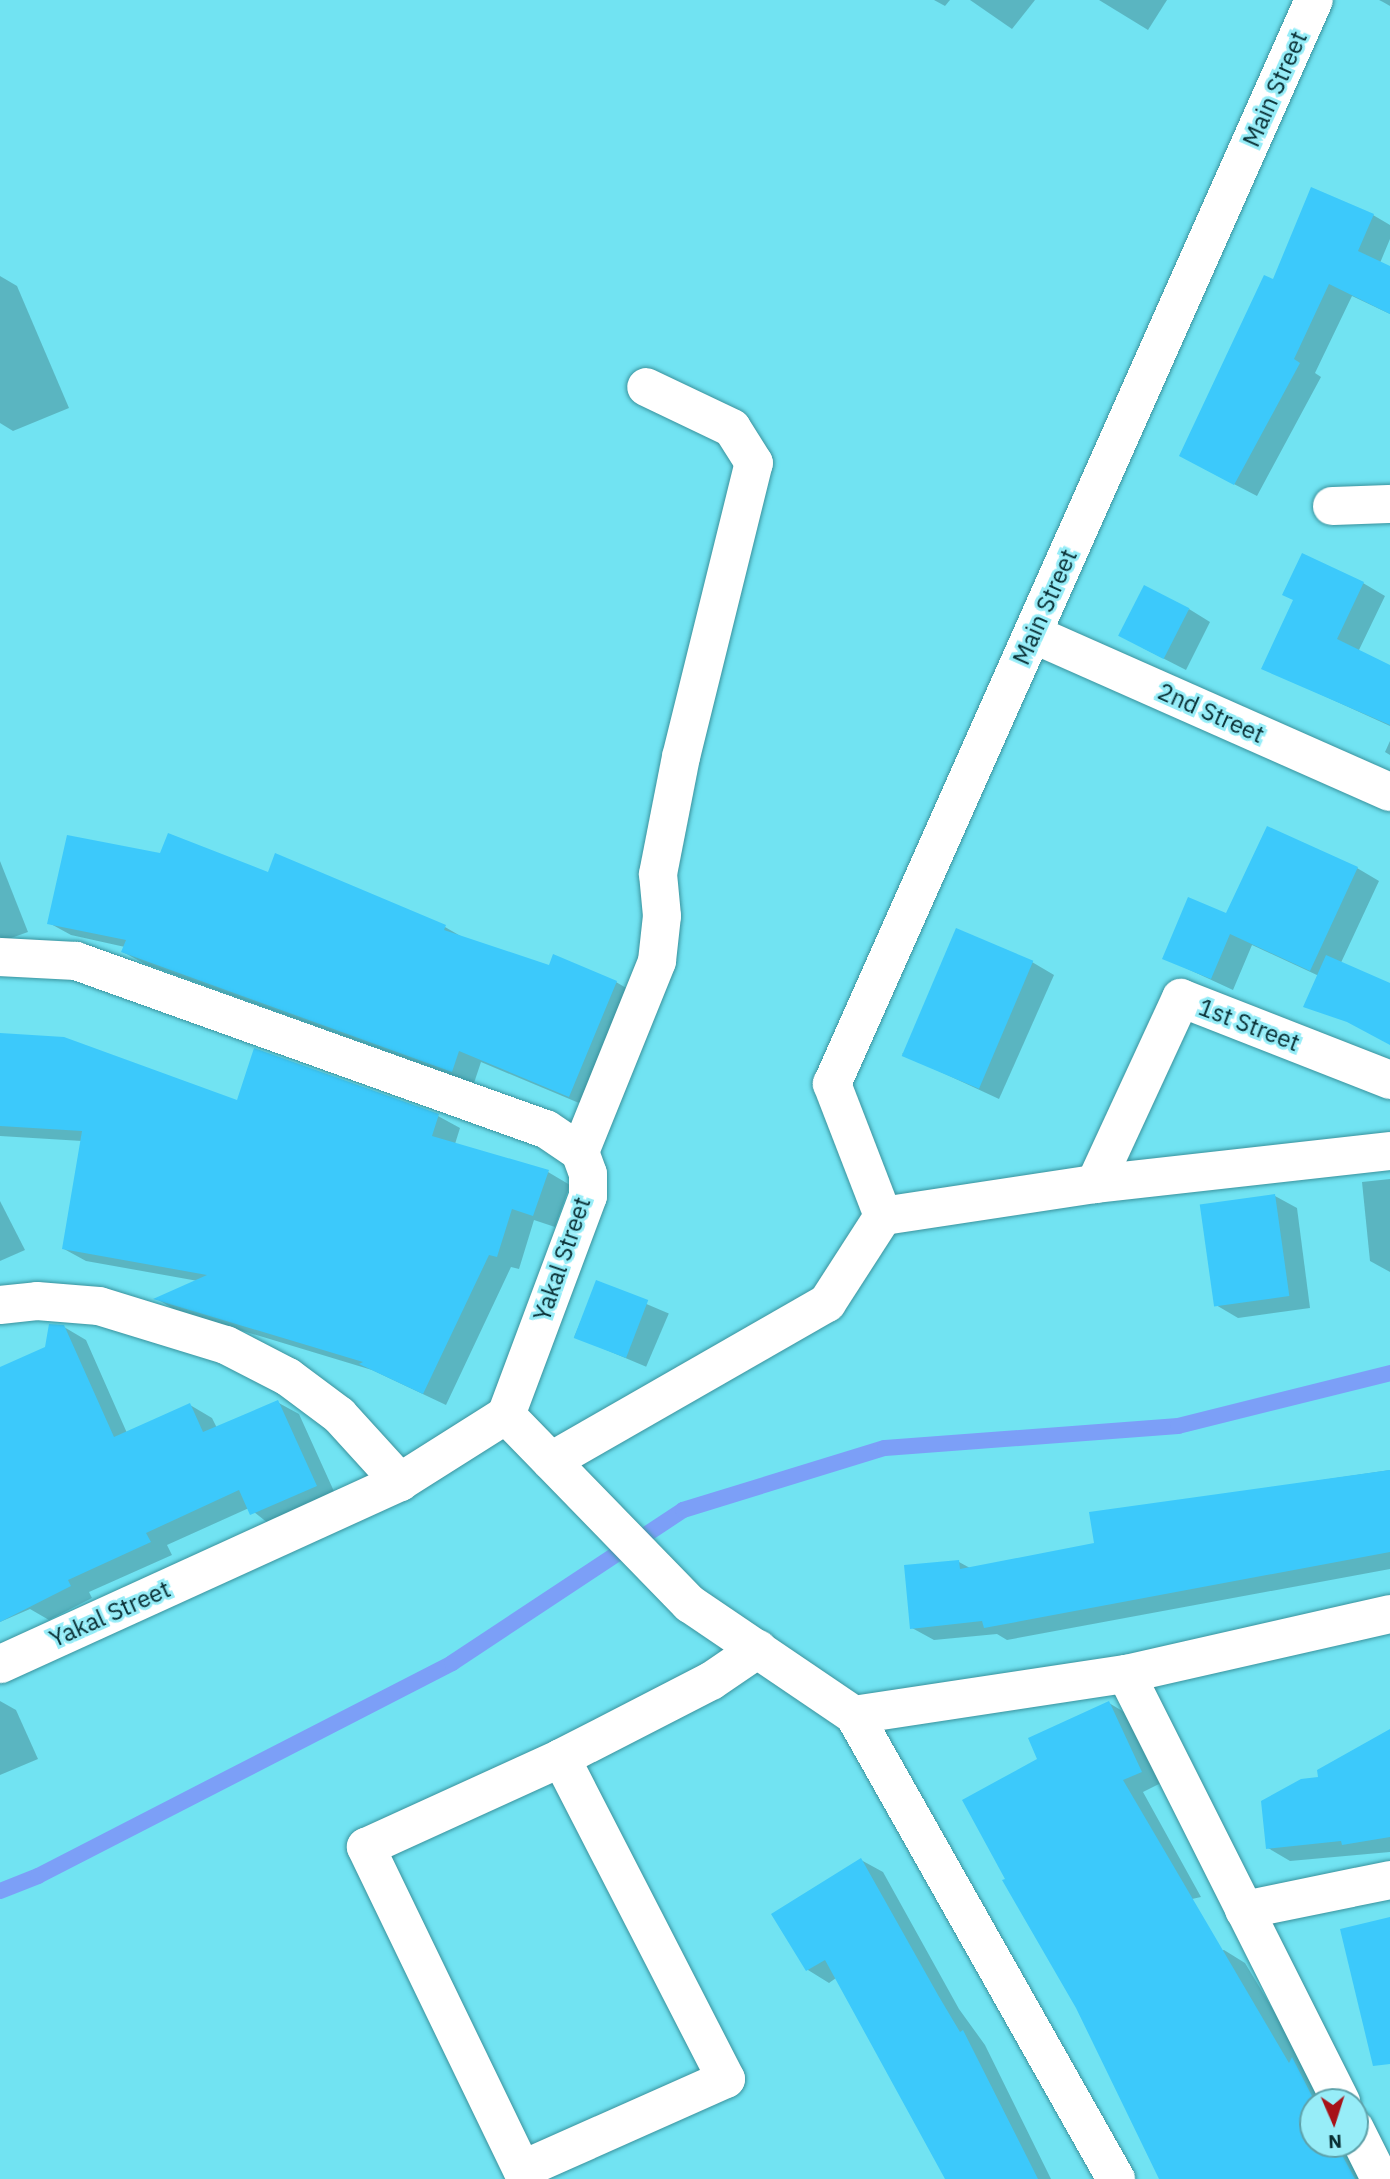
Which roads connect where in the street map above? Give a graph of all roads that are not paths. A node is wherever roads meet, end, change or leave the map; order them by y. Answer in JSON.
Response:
{"nodes":[{"id":1,"x":1314,"y":0,"type":"edge"},
{"id":2,"x":646,"y":387,"type":"dead end"},
{"id":3,"x":1390,"y":504,"type":"edge"},
{"id":4,"x":1332,"y":506,"type":"dead end"},
{"id":5,"x":1033,"y":634,"type":"junction"},
{"id":6,"x":1390,"y":792,"type":"edge"},
{"id":7,"x":0,"y":957,"type":"edge"},
{"id":8,"x":1390,"y":1080,"type":"edge"},
{"id":9,"x":1390,"y":1150,"type":"edge"},
{"id":10,"x":580,"y":1152,"type":"junction"},
{"id":11,"x":1095,"y":1184,"type":"junction"},
{"id":12,"x":883,"y":1216,"type":"junction"},
{"id":13,"x":0,"y":1305,"type":"edge"},
{"id":14,"x":506,"y":1415,"type":"junction"},
{"id":15,"x":551,"y":1461,"type":"junction"},
{"id":16,"x":400,"y":1482,"type":"junction"},
{"id":17,"x":1390,"y":1614,"type":"edge"},
{"id":18,"x":758,"y":1649,"type":"junction"},
{"id":19,"x":0,"y":1664,"type":"edge"},
{"id":20,"x":1126,"y":1674,"type":"junction"},
{"id":21,"x":854,"y":1715,"type":"junction"},
{"id":22,"x":561,"y":1758,"type":"junction"},
{"id":23,"x":1390,"y":1880,"type":"edge"},
{"id":24,"x":1244,"y":1909,"type":"junction"},
{"id":25,"x":1334,"y":2088,"type":"edge"},
{"id":26,"x":1369,"y":2157,"type":"edge"},
{"id":27,"x":1115,"y":2179,"type":"edge"},
{"id":28,"x":1380,"y":2179,"type":"edge"}],
"edges":[{"from":1,"to":5,"type":"street","name":"Main Street"},
{"from":2,"to":10,"type":"street"},
{"from":3,"to":4,"type":"street"},
{"from":5,"to":6,"type":"street","name":"2nd Street"},
{"from":5,"to":12,"type":"street","name":"Main Street"},
{"from":7,"to":10,"type":"street"},
{"from":8,"to":11,"type":"street","name":"1st Street"},
{"from":9,"to":11,"type":"street"},
{"from":10,"to":14,"type":"street","name":"Yakal Street"},
{"from":11,"to":12,"type":"street"},
{"from":12,"to":15,"type":"street"},
{"from":13,"to":16,"type":"street"},
{"from":14,"to":15,"type":"street"},
{"from":14,"to":16,"type":"street","name":"Yakal Street"},
{"from":15,"to":18,"type":"street"},
{"from":16,"to":19,"type":"street","name":"Yakal Street"},
{"from":17,"to":20,"type":"street"},
{"from":18,"to":21,"type":"street"},
{"from":18,"to":22,"type":"street"},
{"from":20,"to":21,"type":"street"},
{"from":20,"to":24,"type":"street"},
{"from":21,"to":27,"type":"street"},
{"from":22,"to":22,"type":"street"},
{"from":23,"to":24,"type":"street"},
{"from":24,"to":25,"type":"street"},
{"from":26,"to":28,"type":"street"}]}
